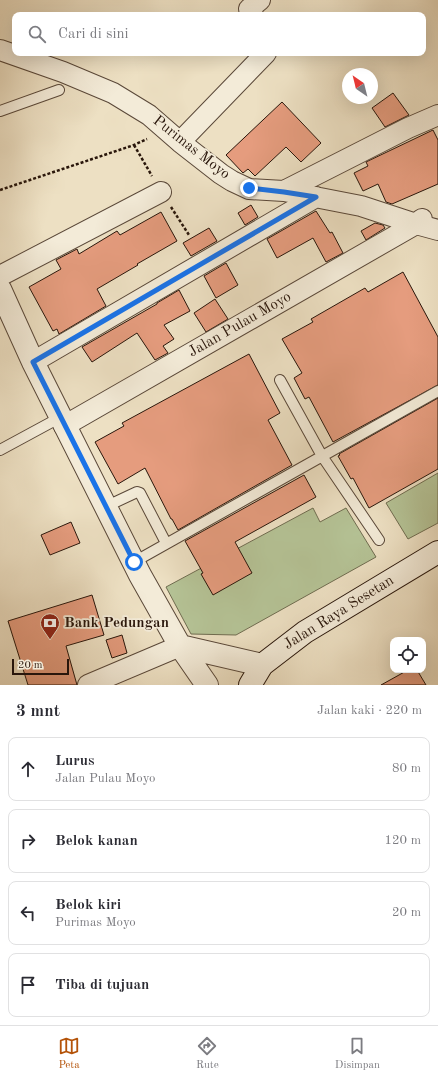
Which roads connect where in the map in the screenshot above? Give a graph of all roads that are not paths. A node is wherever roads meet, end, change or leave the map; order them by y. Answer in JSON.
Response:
{"nodes":[{"id":1,"x":0,"y":50,"type":"edge"},
{"id":2,"x":12,"y":54,"type":"edge"},
{"id":3,"x":17,"y":56,"type":"edge"},
{"id":4,"x":263,"y":56,"type":"edge"},
{"id":5,"x":59,"y":90,"type":"dead end"},
{"id":6,"x":0,"y":111,"type":"edge"},
{"id":7,"x":438,"y":115,"type":"edge"},
{"id":8,"x":173,"y":136,"type":"junction"},
{"id":9,"x":161,"y":192,"type":"dead end"},
{"id":10,"x":284,"y":192,"type":"junction"},
{"id":11,"x":316,"y":197,"type":"junction"},
{"id":12,"x":438,"y":216,"type":"edge"},
{"id":13,"x":416,"y":224,"type":"junction"},
{"id":14,"x":438,"y":230,"type":"edge"},
{"id":15,"x":0,"y":276,"type":"edge"},
{"id":16,"x":3,"y":302,"type":"edge"},
{"id":17,"x":33,"y":362,"type":"junction"},
{"id":18,"x":280,"y":380,"type":"dead end"},
{"id":19,"x":438,"y":391,"type":"edge"},
{"id":20,"x":62,"y":421,"type":"junction"},
{"id":21,"x":0,"y":450,"type":"edge"},
{"id":22,"x":322,"y":456,"type":"junction"},
{"id":23,"x":105,"y":506,"type":"junction"},
{"id":24,"x":379,"y":540,"type":"dead end"},
{"id":25,"x":166,"y":543,"type":"junction"},
{"id":26,"x":438,"y":552,"type":"edge"},
{"id":27,"x":134,"y":562,"type":"junction"},
{"id":28,"x":180,"y":646,"type":"junction"},
{"id":29,"x":262,"y":665,"type":"junction"},
{"id":30,"x":88,"y":685,"type":"edge"},
{"id":31,"x":207,"y":685,"type":"edge"},
{"id":32,"x":250,"y":685,"type":"edge"}],
"edges":[{"from":1,"to":2,"type":"street","name":"Purimas Moyo"},
{"from":3,"to":8,"type":"street","name":"Purimas Moyo"},
{"from":4,"to":8,"type":"street"},
{"from":5,"to":6,"type":"lane"},
{"from":7,"to":10,"type":"street"},
{"from":8,"to":10,"type":"street","name":"Purimas Moyo"},
{"from":9,"to":15,"type":"street"},
{"from":10,"to":11,"type":"street","name":"Purimas Moyo"},
{"from":11,"to":13,"type":"street","name":"Purimas Moyo"},
{"from":11,"to":17,"type":"street"},
{"from":12,"to":13,"type":"street","name":"Jalan Pulau Moyo"},
{"from":13,"to":14,"type":"street","name":"Purimas Moyo"},
{"from":13,"to":20,"type":"street","name":"Jalan Pulau Moyo"},
{"from":16,"to":17,"type":"street"},
{"from":17,"to":20,"type":"street"},
{"from":18,"to":22,"type":"lane"},
{"from":19,"to":22,"type":"lane"},
{"from":20,"to":21,"type":"lane"},
{"from":20,"to":23,"type":"street"},
{"from":22,"to":24,"type":"lane"},
{"from":22,"to":25,"type":"lane"},
{"from":23,"to":25,"type":"lane"},
{"from":23,"to":27,"type":"street"},
{"from":25,"to":27,"type":"lane"},
{"from":26,"to":29,"type":"street","name":"Jalan Raya Sesetan"},
{"from":27,"to":28,"type":"street"},
{"from":28,"to":29,"type":"street"},
{"from":28,"to":30,"type":"street"},
{"from":28,"to":31,"type":"street"},
{"from":29,"to":32,"type":"street","name":"Jalan Raya Sesetan"}]}
